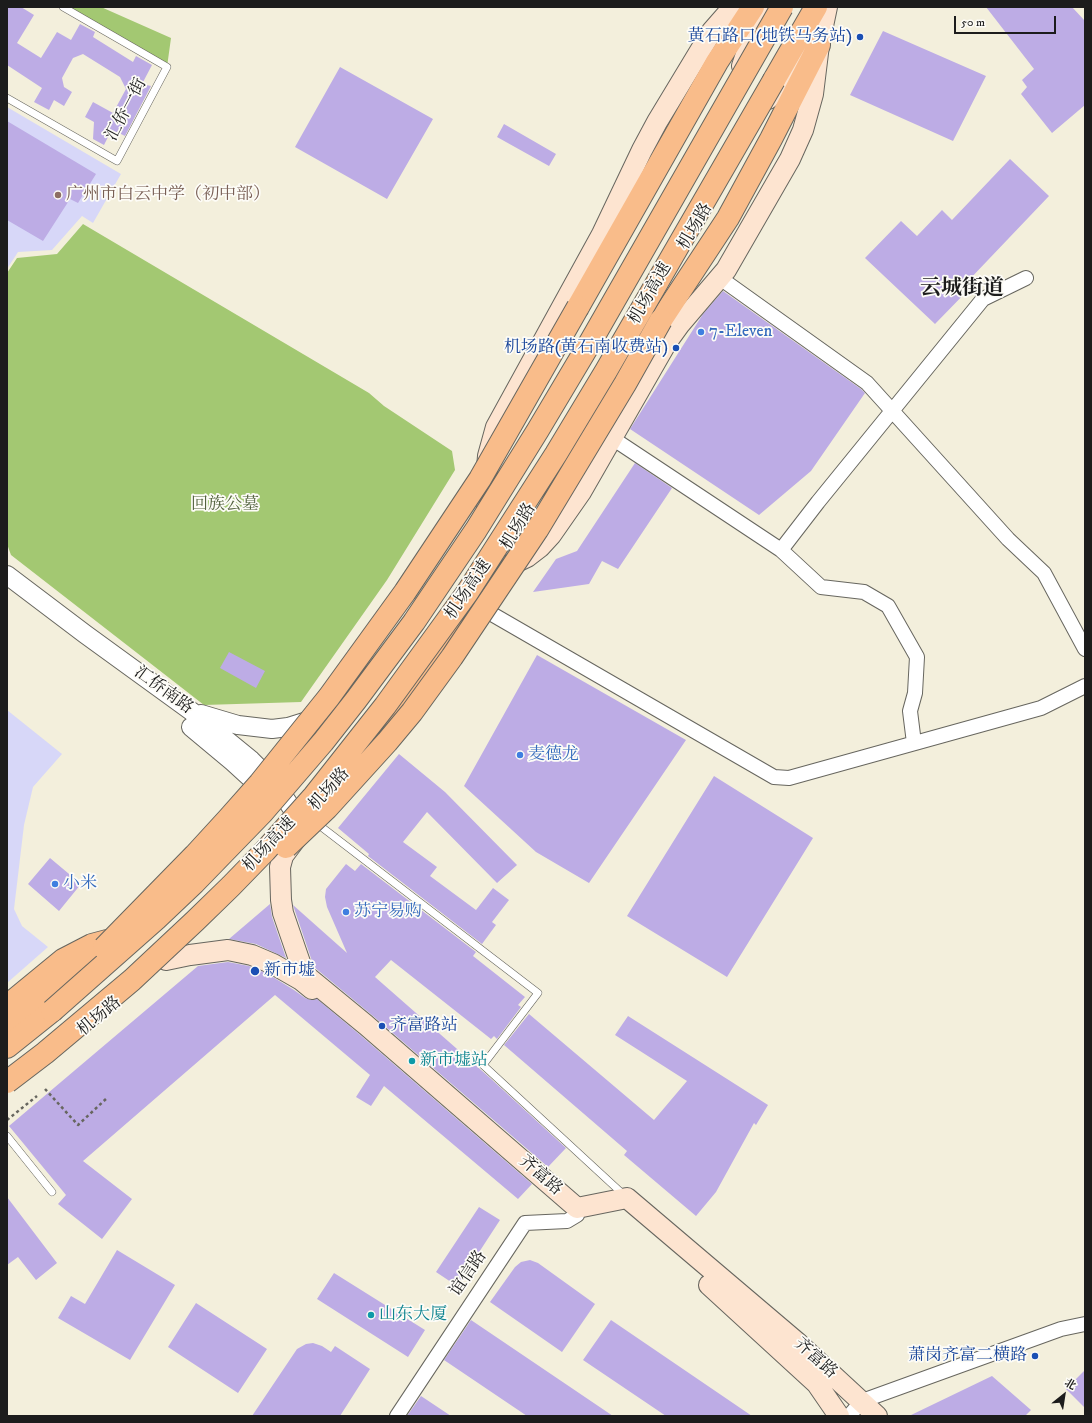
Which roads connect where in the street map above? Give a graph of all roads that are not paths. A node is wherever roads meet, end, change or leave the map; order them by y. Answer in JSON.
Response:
{"nodes":[{"id":1,"x":63,"y":7,"type":"edge"},
{"id":2,"x":733,"y":7,"type":"edge"},
{"id":3,"x":753,"y":7,"type":"edge"},
{"id":4,"x":762,"y":7,"type":"edge"},
{"id":5,"x":783,"y":7,"type":"edge"},
{"id":6,"x":816,"y":7,"type":"edge"},
{"id":7,"x":827,"y":7,"type":"edge"},
{"id":8,"x":840,"y":7,"type":"edge"},
{"id":9,"x":819,"y":45,"type":"junction"},
{"id":10,"x":739,"y":73,"type":"junction"},
{"id":11,"x":7,"y":98,"type":"edge"},
{"id":12,"x":768,"y":100,"type":"junction"},
{"id":13,"x":720,"y":278,"type":"junction"},
{"id":14,"x":1026,"y":278,"type":"dead end"},
{"id":15,"x":893,"y":412,"type":"junction"},
{"id":16,"x":612,"y":438,"type":"junction"},
{"id":17,"x":486,"y":503,"type":"junction"},
{"id":18,"x":781,"y":550,"type":"junction"},
{"id":19,"x":493,"y":571,"type":"junction"},
{"id":20,"x":7,"y":575,"type":"edge"},
{"id":21,"x":7,"y":591,"type":"edge"},
{"id":22,"x":472,"y":602,"type":"junction"},
{"id":23,"x":1085,"y":649,"type":"edge"},
{"id":24,"x":1085,"y":686,"type":"edge"},
{"id":25,"x":191,"y":711,"type":"junction"},
{"id":26,"x":338,"y":711,"type":"junction"},
{"id":27,"x":914,"y":743,"type":"junction"},
{"id":28,"x":272,"y":790,"type":"junction"},
{"id":29,"x":305,"y":822,"type":"junction"},
{"id":30,"x":118,"y":939,"type":"junction"},
{"id":31,"x":166,"y":960,"type":"junction"},
{"id":32,"x":132,"y":980,"type":"junction"},
{"id":33,"x":7,"y":1006,"type":"edge"},
{"id":34,"x":52,"y":1011,"type":"junction"},
{"id":35,"x":7,"y":1031,"type":"edge"},
{"id":36,"x":7,"y":1047,"type":"edge"},
{"id":37,"x":7,"y":1082,"type":"edge"},
{"id":38,"x":7,"y":1092,"type":"edge"},
{"id":39,"x":7,"y":1136,"type":"edge"},
{"id":40,"x":52,"y":1192,"type":"dead end"},
{"id":41,"x":624,"y":1204,"type":"junction"},
{"id":42,"x":577,"y":1212,"type":"junction"},
{"id":43,"x":1085,"y":1324,"type":"edge"},
{"id":44,"x":862,"y":1401,"type":"junction"},
{"id":45,"x":397,"y":1416,"type":"edge"},
{"id":46,"x":839,"y":1416,"type":"edge"},
{"id":47,"x":849,"y":1416,"type":"edge"},
{"id":48,"x":877,"y":1416,"type":"edge"}],
"edges":[{"from":1,"to":11,"type":"lane","name":"汇侨一街"},
{"from":2,"to":17,"type":"main road"},
{"from":3,"to":34,"type":"highway","bridge":true},
{"from":4,"to":10,"type":"main road"},
{"from":5,"to":10,"type":"highway"},
{"from":5,"to":34,"type":"highway","name":"机场高速","bridge":true},
{"from":6,"to":12,"type":"highway","name":"机场路"},
{"from":6,"to":32,"type":"highway","name":"机场高速","bridge":true},
{"from":7,"to":9,"type":"main road"},
{"from":8,"to":9,"type":"main road"},
{"from":9,"to":12,"type":"main road"},
{"from":9,"to":13,"type":"main road"},
{"from":9,"to":32,"type":"highway","bridge":true},
{"from":10,"to":17,"type":"highway"},
{"from":12,"to":19,"type":"highway","name":"机场路"},
{"from":13,"to":15,"type":"street"},
{"from":13,"to":16,"type":"main road"},
{"from":14,"to":15,"type":"street"},
{"from":15,"to":18,"type":"street"},
{"from":15,"to":23,"type":"street"},
{"from":16,"to":18,"type":"street"},
{"from":16,"to":19,"type":"main road"},
{"from":17,"to":26,"type":"highway"},
{"from":18,"to":27,"type":"street"},
{"from":19,"to":22,"type":"highway","name":"机场路"},
{"from":20,"to":25,"type":"street","name":"汇侨南路"},
{"from":21,"to":28,"type":"street","name":"汇侨南路"},
{"from":22,"to":27,"type":"street"},
{"from":22,"to":29,"type":"highway","name":"机场路"},
{"from":24,"to":27,"type":"street"},
{"from":25,"to":26,"type":"street"},
{"from":25,"to":28,"type":"street","name":"汇侨南路"},
{"from":26,"to":28,"type":"highway"},
{"from":28,"to":29,"type":"street","name":"汇侨南路"},
{"from":28,"to":30,"type":"highway"},
{"from":29,"to":31,"type":"highway","name":"机场路"},
{"from":29,"to":41,"type":"lane"},
{"from":29,"to":42,"type":"main road","name":"齐富路"},
{"from":30,"to":33,"type":"highway"},
{"from":30,"to":35,"type":"highway"},
{"from":31,"to":38,"type":"highway","name":"机场路"},
{"from":31,"to":42,"type":"main road","name":"齐富路"},
{"from":32,"to":37,"type":"highway","name":"机场高速","bridge":true},
{"from":34,"to":36,"type":"highway","name":"机场高速"},
{"from":39,"to":40,"type":"lane"},
{"from":41,"to":42,"type":"main road"},
{"from":41,"to":44,"type":"main road","name":"齐富路"},
{"from":41,"to":46,"type":"main road","name":"齐富路"},
{"from":42,"to":45,"type":"street","name":"谊信路"},
{"from":43,"to":44,"type":"street"},
{"from":44,"to":47,"type":"street"},
{"from":44,"to":48,"type":"main road","name":"齐富路"}]}
